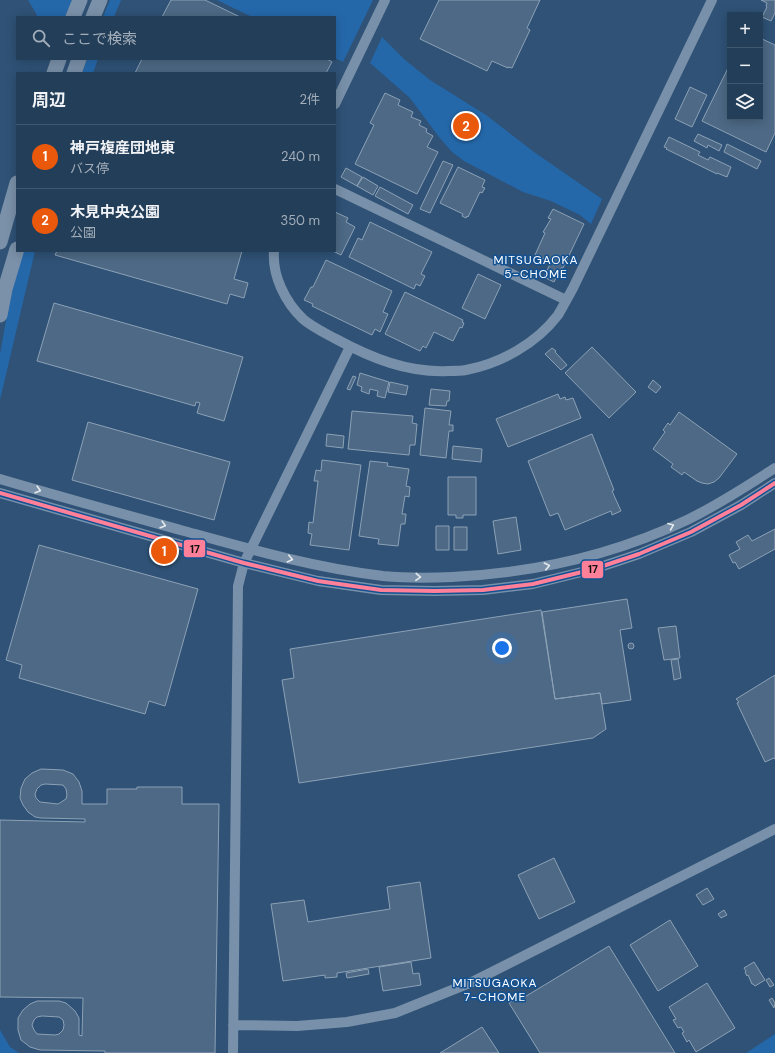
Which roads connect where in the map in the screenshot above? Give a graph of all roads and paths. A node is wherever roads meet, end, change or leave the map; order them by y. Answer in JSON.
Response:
{"nodes":[{"id":1,"x":80,"y":0,"type":"edge"},
{"id":2,"x":100,"y":0,"type":"edge"},
{"id":3,"x":385,"y":0,"type":"edge"},
{"id":4,"x":712,"y":0,"type":"edge"},
{"id":5,"x":73,"y":16,"type":"edge"},
{"id":6,"x":93,"y":16,"type":"edge"},
{"id":7,"x":58,"y":60,"type":"edge"},
{"id":8,"x":78,"y":60,"type":"edge"},
{"id":9,"x":54,"y":72,"type":"edge"},
{"id":10,"x":74,"y":72,"type":"edge"},
{"id":11,"x":336,"y":102,"type":"edge"},
{"id":12,"x":16,"y":186,"type":"edge"},
{"id":13,"x":336,"y":189,"type":"edge"},
{"id":14,"x":0,"y":242,"type":"edge"},
{"id":15,"x":16,"y":252,"type":"edge"},
{"id":16,"x":274,"y":252,"type":"edge"},
{"id":17,"x":566,"y":300,"type":"junction"},
{"id":18,"x":0,"y":315,"type":"edge"},
{"id":19,"x":350,"y":347,"type":"junction"},
{"id":20,"x":775,"y":468,"type":"edge"},
{"id":21,"x":0,"y":480,"type":"edge"},
{"id":22,"x":775,"y":483,"type":"edge"},
{"id":23,"x":0,"y":494,"type":"edge"},
{"id":24,"x":252,"y":550,"type":"junction"},
{"id":25,"x":244,"y":564,"type":"junction"},
{"id":26,"x":775,"y":829,"type":"edge"},
{"id":27,"x":233,"y":1025,"type":"junction"},
{"id":28,"x":233,"y":1053,"type":"edge"}],
"edges":[{"from":1,"to":5,"type":"highway"},
{"from":2,"to":6,"type":"highway"},
{"from":3,"to":11,"type":"street"},
{"from":4,"to":17,"type":"street"},
{"from":7,"to":9,"type":"highway"},
{"from":8,"to":10,"type":"highway"},
{"from":12,"to":14,"type":"highway"},
{"from":13,"to":17,"type":"street"},
{"from":15,"to":18,"type":"highway"},
{"from":16,"to":19,"type":"street"},
{"from":17,"to":19,"type":"street"},
{"from":19,"to":24,"type":"street"},
{"from":24,"to":20,"type":"street","one_way":true},
{"from":21,"to":24,"type":"street","one_way":true},
{"from":22,"to":25,"type":"street"},
{"from":23,"to":25,"type":"street"},
{"from":24,"to":25,"type":"street"},
{"from":25,"to":27,"type":"street"},
{"from":26,"to":27,"type":"street"},
{"from":27,"to":28,"type":"street"}]}
